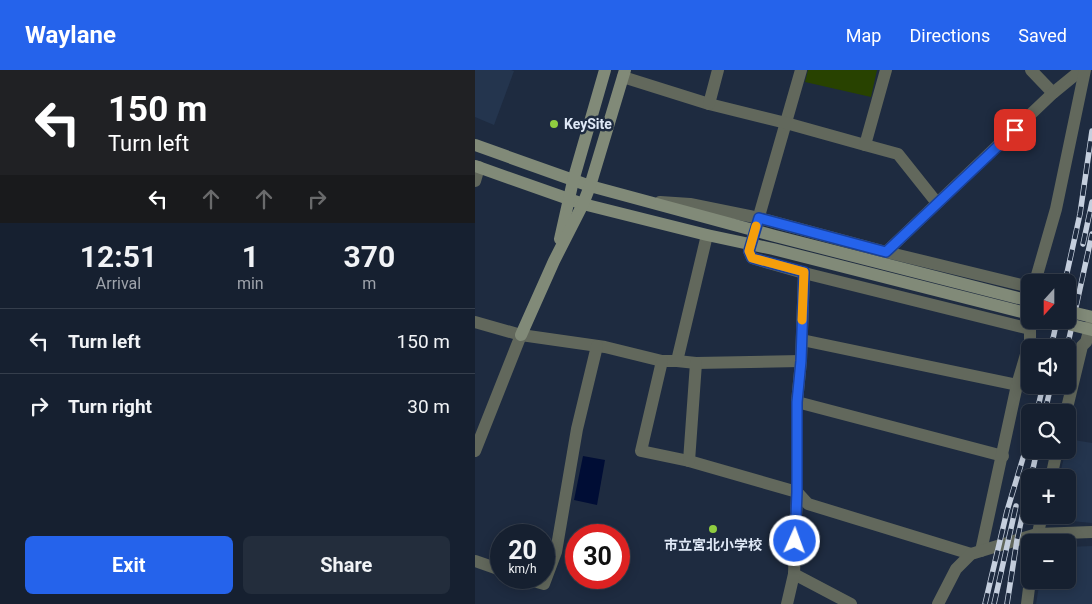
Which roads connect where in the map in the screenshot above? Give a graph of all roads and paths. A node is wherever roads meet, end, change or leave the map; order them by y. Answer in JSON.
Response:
{"nodes":[{"id":1,"x":605,"y":70,"type":"edge"},
{"id":2,"x":719,"y":70,"type":"edge"},
{"id":3,"x":801,"y":70,"type":"edge"},
{"id":4,"x":885,"y":70,"type":"edge"},
{"id":5,"x":1031,"y":70,"type":"edge"},
{"id":6,"x":1081,"y":70,"type":"edge"},
{"id":7,"x":1085,"y":70,"type":"edge"},
{"id":8,"x":624,"y":74,"type":"edge"},
{"id":9,"x":1053,"y":93,"type":"junction"},
{"id":10,"x":709,"y":104,"type":"junction"},
{"id":11,"x":786,"y":123,"type":"junction"},
{"id":12,"x":475,"y":144,"type":"edge"},
{"id":13,"x":865,"y":146,"type":"junction"},
{"id":14,"x":477,"y":166,"type":"edge"},
{"id":15,"x":475,"y":181,"type":"edge"},
{"id":16,"x":573,"y":181,"type":"junction"},
{"id":17,"x":590,"y":186,"type":"junction"},
{"id":18,"x":569,"y":199,"type":"junction"},
{"id":19,"x":937,"y":203,"type":"junction"},
{"id":20,"x":583,"y":204,"type":"junction"},
{"id":21,"x":757,"y":224,"type":"junction"},
{"id":22,"x":707,"y":235,"type":"junction"},
{"id":23,"x":750,"y":245,"type":"junction"},
{"id":24,"x":886,"y":252,"type":"junction"},
{"id":25,"x":554,"y":261,"type":"junction"},
{"id":26,"x":804,"y":272,"type":"junction"},
{"id":27,"x":1037,"y":274,"type":"edge"},
{"id":28,"x":1021,"y":286,"type":"edge"},
{"id":29,"x":1021,"y":299,"type":"edge"},
{"id":30,"x":1021,"y":312,"type":"edge"},
{"id":31,"x":1076,"y":313,"type":"edge"},
{"id":32,"x":1092,"y":317,"type":"edge"},
{"id":33,"x":475,"y":322,"type":"edge"},
{"id":34,"x":1021,"y":322,"type":"edge"},
{"id":35,"x":1092,"y":322,"type":"edge"},
{"id":36,"x":1076,"y":326,"type":"edge"},
{"id":37,"x":1030,"y":329,"type":"edge"},
{"id":38,"x":1092,"y":330,"type":"edge"},
{"id":39,"x":521,"y":335,"type":"junction"},
{"id":40,"x":802,"y":340,"type":"junction"},
{"id":41,"x":1089,"y":343,"type":"edge"},
{"id":42,"x":597,"y":346,"type":"junction"},
{"id":43,"x":662,"y":361,"type":"junction"},
{"id":44,"x":677,"y":361,"type":"junction"},
{"id":45,"x":801,"y":361,"type":"junction"},
{"id":46,"x":696,"y":363,"type":"junction"},
{"id":47,"x":1017,"y":385,"type":"junction"},
{"id":48,"x":797,"y":402,"type":"junction"},
{"id":49,"x":1068,"y":404,"type":"edge"},
{"id":50,"x":479,"y":428,"type":"edge"},
{"id":51,"x":475,"y":451,"type":"edge"},
{"id":52,"x":1003,"y":456,"type":"junction"},
{"id":53,"x":689,"y":461,"type":"junction"},
{"id":54,"x":797,"y":492,"type":"junction"},
{"id":55,"x":1092,"y":532,"type":"edge"},
{"id":56,"x":1074,"y":534,"type":"edge"},
{"id":57,"x":1021,"y":542,"type":"edge"},
{"id":58,"x":976,"y":553,"type":"junction"},
{"id":59,"x":555,"y":554,"type":"edge"},
{"id":60,"x":475,"y":561,"type":"edge"},
{"id":61,"x":490,"y":566,"type":"edge"},
{"id":62,"x":794,"y":574,"type":"junction"},
{"id":63,"x":1029,"y":589,"type":"edge"},
{"id":64,"x":787,"y":604,"type":"edge"},
{"id":65,"x":851,"y":604,"type":"edge"},
{"id":66,"x":938,"y":604,"type":"edge"},
{"id":67,"x":1027,"y":604,"type":"edge"}],
"edges":[{"from":1,"to":16,"type":"street"},
{"from":2,"to":10,"type":"street"},
{"from":3,"to":11,"type":"street"},
{"from":4,"to":13,"type":"street"},
{"from":5,"to":9,"type":"street"},
{"from":6,"to":9,"type":"street"},
{"from":7,"to":27,"type":"street"},
{"from":8,"to":10,"type":"street"},
{"from":8,"to":17,"type":"street"},
{"from":9,"to":19,"type":"street"},
{"from":10,"to":11,"type":"street"},
{"from":11,"to":13,"type":"street"},
{"from":11,"to":21,"type":"street"},
{"from":12,"to":16,"type":"street"},
{"from":13,"to":19,"type":"street"},
{"from":14,"to":15,"type":"street"},
{"from":14,"to":18,"type":"street"},
{"from":16,"to":17,"type":"street"},
{"from":16,"to":18,"type":"street"},
{"from":17,"to":20,"type":"street"},
{"from":17,"to":21,"type":"street"},
{"from":18,"to":20,"type":"street"},
{"from":18,"to":25,"type":"street"},
{"from":19,"to":24,"type":"street"},
{"from":20,"to":22,"type":"street"},
{"from":20,"to":25,"type":"street"},
{"from":21,"to":23,"type":"street"},
{"from":21,"to":24,"type":"street"},
{"from":21,"to":29,"type":"street"},
{"from":22,"to":23,"type":"street"},
{"from":22,"to":44,"type":"street"},
{"from":23,"to":26,"type":"street"},
{"from":23,"to":30,"type":"street"},
{"from":24,"to":28,"type":"street"},
{"from":25,"to":39,"type":"street"},
{"from":26,"to":34,"type":"street"},
{"from":26,"to":40,"type":"street"},
{"from":31,"to":32,"type":"street","bridge":true},
{"from":33,"to":39,"type":"street"},
{"from":35,"to":41,"type":"street"},
{"from":36,"to":38,"type":"street","bridge":true},
{"from":37,"to":47,"type":"street"},
{"from":39,"to":42,"type":"street"},
{"from":39,"to":50,"type":"street"},
{"from":40,"to":45,"type":"street"},
{"from":40,"to":47,"type":"street"},
{"from":41,"to":49,"type":"street"},
{"from":42,"to":43,"type":"street"},
{"from":42,"to":59,"type":"street"},
{"from":43,"to":44,"type":"street"},
{"from":43,"to":53,"type":"street"},
{"from":44,"to":46,"type":"street"},
{"from":45,"to":46,"type":"street"},
{"from":45,"to":48,"type":"street"},
{"from":46,"to":53,"type":"street"},
{"from":47,"to":52,"type":"street"},
{"from":48,"to":52,"type":"street"},
{"from":48,"to":54,"type":"street"},
{"from":50,"to":51,"type":"street"},
{"from":52,"to":58,"type":"street"},
{"from":53,"to":54,"type":"street"},
{"from":54,"to":58,"type":"street"},
{"from":54,"to":62,"type":"street"},
{"from":55,"to":56,"type":"street"},
{"from":57,"to":58,"type":"street"},
{"from":58,"to":66,"type":"street"},
{"from":60,"to":61,"type":"street"},
{"from":62,"to":64,"type":"street"},
{"from":62,"to":65,"type":"street"},
{"from":63,"to":67,"type":"street"}]}
